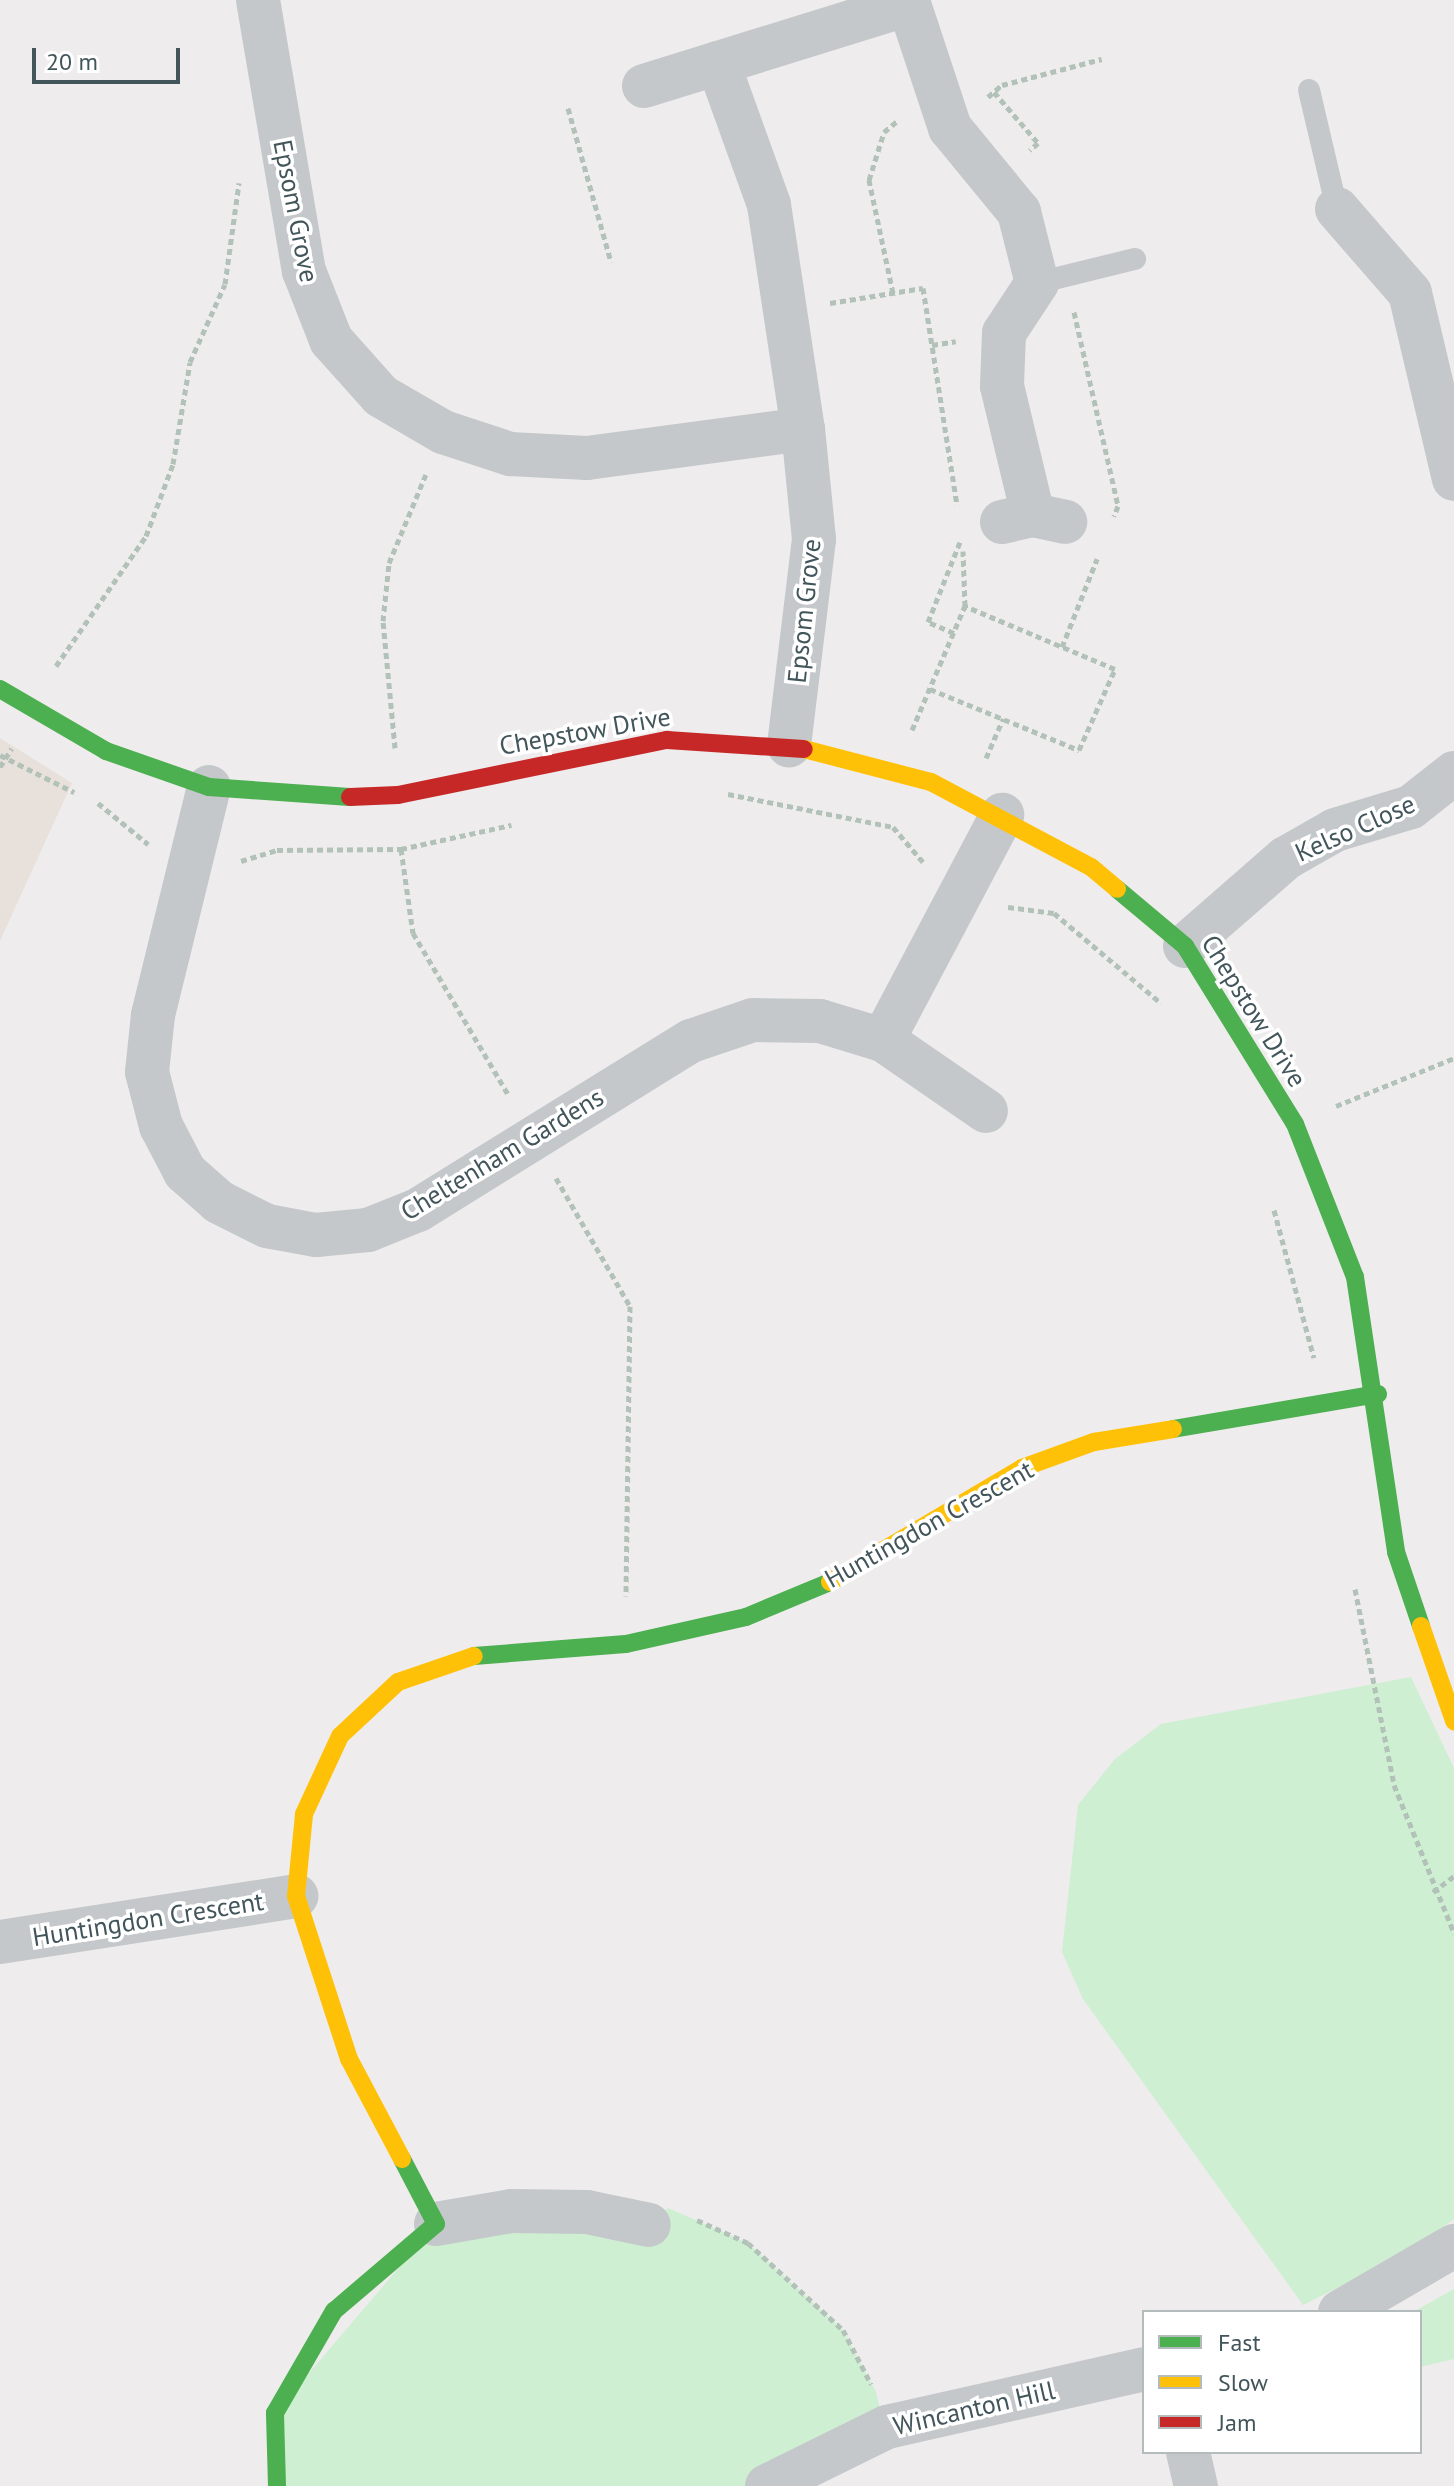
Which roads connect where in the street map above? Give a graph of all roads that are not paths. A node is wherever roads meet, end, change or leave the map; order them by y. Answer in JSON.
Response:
{"nodes":[{"id":1,"x":258,"y":0,"type":"edge"},
{"id":2,"x":914,"y":2,"type":"edge"},
{"id":3,"x":718,"y":63,"type":"junction"},
{"id":4,"x":644,"y":86,"type":"dead end"},
{"id":5,"x":1309,"y":90,"type":"dead end"},
{"id":6,"x":1337,"y":209,"type":"joint"},
{"id":7,"x":1135,"y":259,"type":"dead end"},
{"id":8,"x":1052,"y":279,"type":"junction"},
{"id":9,"x":803,"y":429,"type":"junction"},
{"id":10,"x":1454,"y":479,"type":"edge"},
{"id":11,"x":1015,"y":520,"type":"road end"},
{"id":12,"x":0,"y":689,"type":"edge"},
{"id":13,"x":789,"y":745,"type":"junction"},
{"id":14,"x":1454,"y":773,"type":"edge"},
{"id":15,"x":209,"y":787,"type":"junction"},
{"id":16,"x":1002,"y":815,"type":"junction"},
{"id":17,"x":1185,"y":946,"type":"junction"},
{"id":18,"x":883,"y":1040,"type":"junction"},
{"id":19,"x":986,"y":1111,"type":"dead end"},
{"id":20,"x":1378,"y":1394,"type":"junction"},
{"id":21,"x":1439,"y":1645,"type":"edge"},
{"id":22,"x":1454,"y":1721,"type":"edge"},
{"id":23,"x":296,"y":1896,"type":"junction"},
{"id":24,"x":0,"y":1942,"type":"edge"},
{"id":25,"x":436,"y":2224,"type":"junction"},
{"id":26,"x":649,"y":2225,"type":"road end"},
{"id":27,"x":1454,"y":2246,"type":"edge"},
{"id":28,"x":1343,"y":2310,"type":"edge"},
{"id":29,"x":1142,"y":2369,"type":"edge"},
{"id":30,"x":1188,"y":2454,"type":"edge"},
{"id":31,"x":277,"y":2486,"type":"edge"},
{"id":32,"x":767,"y":2486,"type":"edge"},
{"id":33,"x":1196,"y":2486,"type":"edge"}],
"edges":[{"from":1,"to":9,"type":"street","name":"Epsom Grove"},
{"from":2,"to":3,"type":"street"},
{"from":2,"to":8,"type":"street"},
{"from":3,"to":4,"type":"street"},
{"from":3,"to":9,"type":"street","name":"Epsom Grove"},
{"from":5,"to":6,"type":"lane"},
{"from":6,"to":10,"type":"street"},
{"from":7,"to":8,"type":"lane"},
{"from":8,"to":11,"type":"street"},
{"from":9,"to":13,"type":"street","name":"Epsom Grove"},
{"from":12,"to":15,"type":"street","name":"Chepstow Drive"},
{"from":13,"to":15,"type":"street","name":"Chepstow Drive"},
{"from":13,"to":16,"type":"street","name":"Chepstow Drive"},
{"from":14,"to":17,"type":"street","name":"Kelso Close"},
{"from":15,"to":18,"type":"street","name":"Cheltenham Gardens"},
{"from":16,"to":17,"type":"street","name":"Chepstow Drive"},
{"from":16,"to":18,"type":"street"},
{"from":17,"to":20,"type":"street","name":"Chepstow Drive"},
{"from":18,"to":19,"type":"street","name":"Cheltenham Gardens"},
{"from":20,"to":21,"type":"street","name":"Chepstow Drive"},
{"from":20,"to":23,"type":"street","name":"Huntingdon Crescent"},
{"from":21,"to":22,"type":"street","name":"Chepstow Drive"},
{"from":23,"to":24,"type":"street","name":"Huntingdon Crescent"},
{"from":23,"to":25,"type":"street","name":"Huntingdon Crescent"},
{"from":25,"to":26,"type":"street"},
{"from":25,"to":31,"type":"street"},
{"from":27,"to":28,"type":"street"},
{"from":29,"to":32,"type":"street","name":"Wincanton Hill"},
{"from":30,"to":33,"type":"street"}]}
